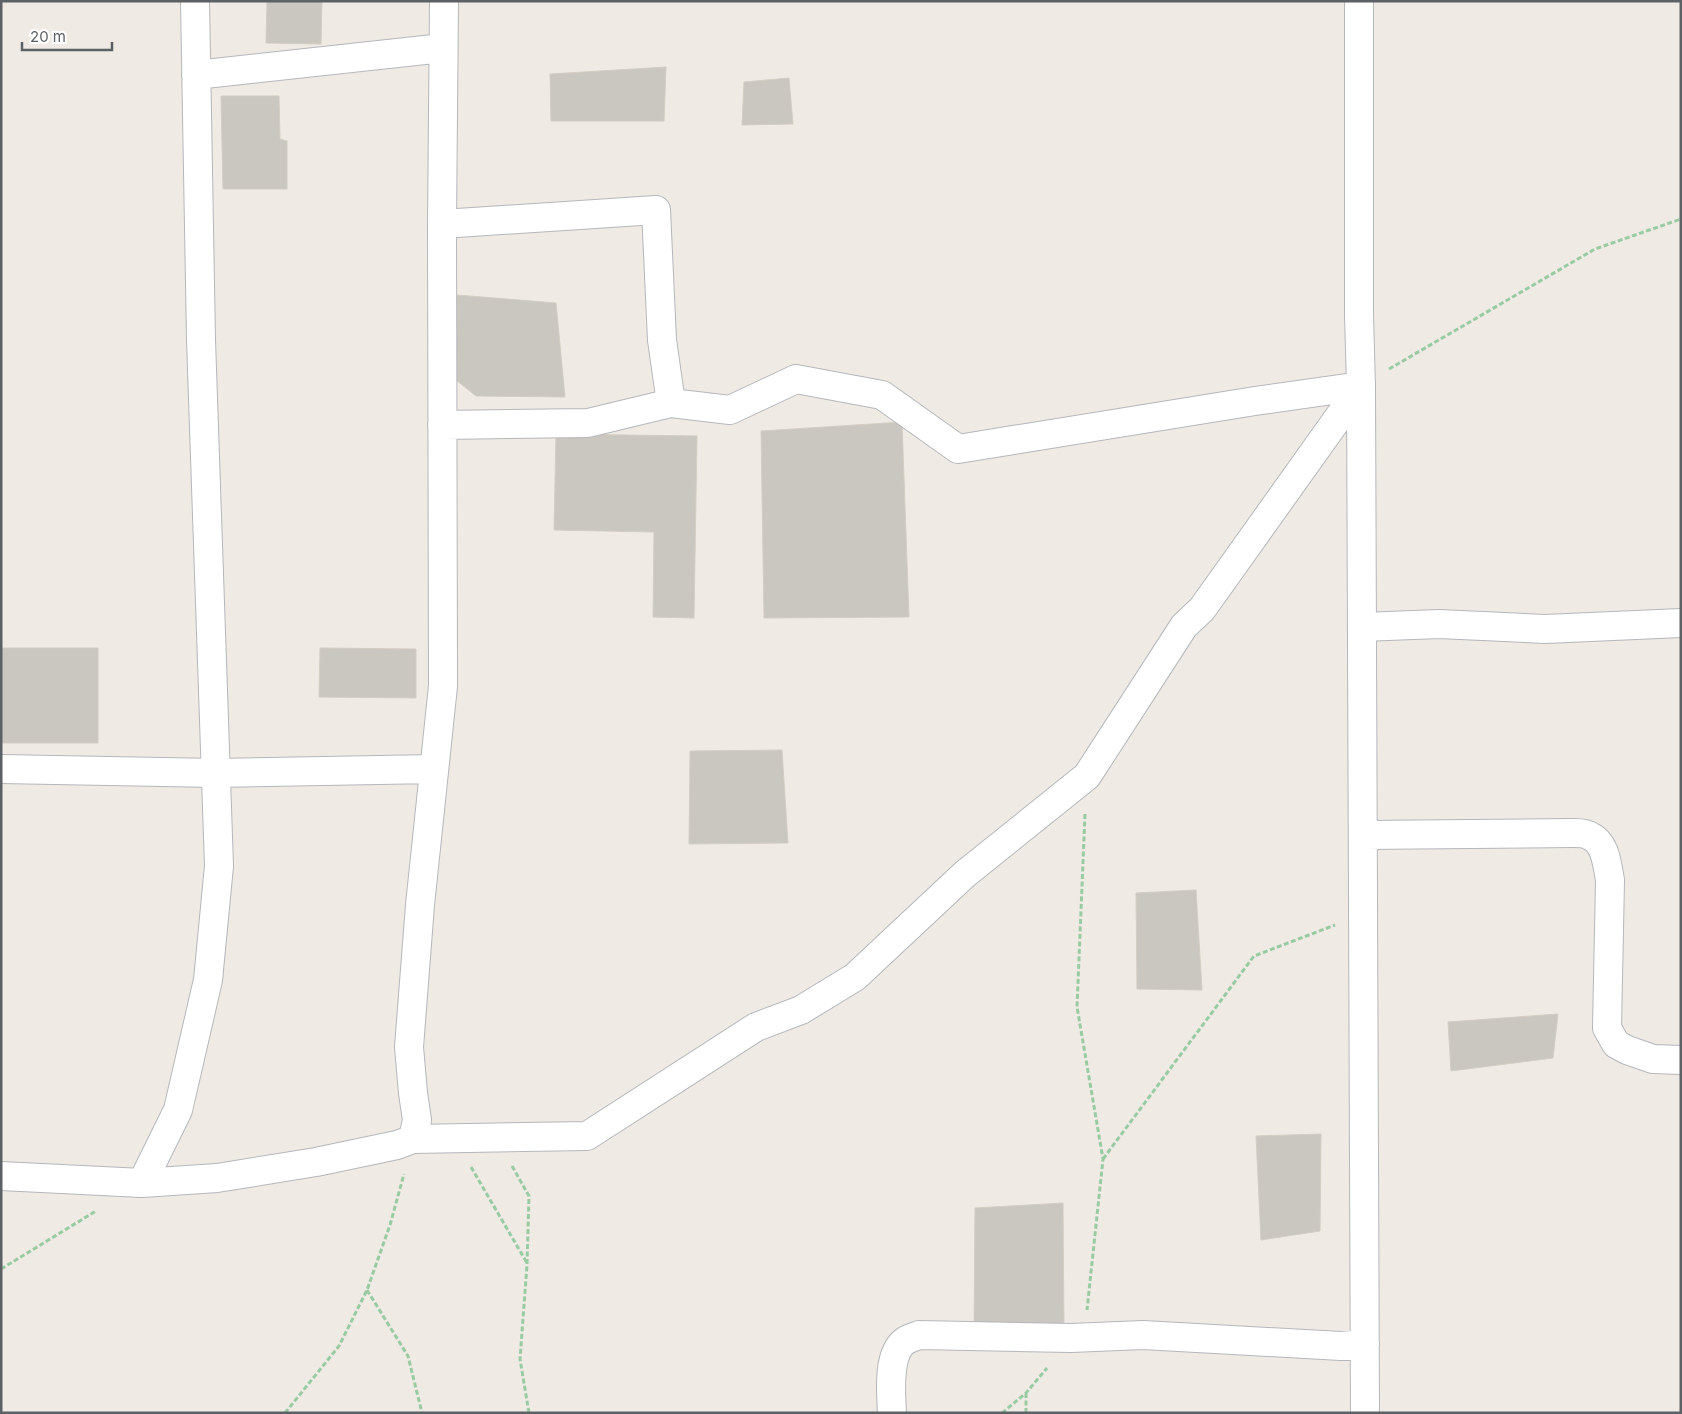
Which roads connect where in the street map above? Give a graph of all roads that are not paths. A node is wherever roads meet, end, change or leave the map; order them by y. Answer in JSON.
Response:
{"nodes":[{"id":1,"x":195,"y":1,"type":"edge"},
{"id":2,"x":444,"y":1,"type":"edge"},
{"id":3,"x":1359,"y":1,"type":"edge"},
{"id":4,"x":443,"y":48,"type":"junction"},
{"id":5,"x":196,"y":75,"type":"junction"},
{"id":6,"x":442,"y":224,"type":"junction"},
{"id":7,"x":1361,"y":386,"type":"junction"},
{"id":8,"x":670,"y":403,"type":"junction"},
{"id":9,"x":442,"y":426,"type":"junction"},
{"id":10,"x":1681,"y":624,"type":"edge"},
{"id":11,"x":1362,"y":627,"type":"junction"},
{"id":12,"x":434,"y":769,"type":"junction"},
{"id":13,"x":1,"y":770,"type":"edge"},
{"id":14,"x":216,"y":773,"type":"junction"},
{"id":15,"x":1363,"y":835,"type":"junction"},
{"id":16,"x":1681,"y":1060,"type":"edge"},
{"id":17,"x":413,"y":1139,"type":"junction"},
{"id":18,"x":1,"y":1176,"type":"edge"},
{"id":19,"x":142,"y":1183,"type":"junction"},
{"id":20,"x":1365,"y":1344,"type":"junction"},
{"id":21,"x":892,"y":1413,"type":"edge"},
{"id":22,"x":1365,"y":1413,"type":"edge"}],
"edges":[{"from":1,"to":5,"type":"street"},
{"from":2,"to":4,"type":"street"},
{"from":3,"to":7,"type":"street"},
{"from":4,"to":5,"type":"street"},
{"from":4,"to":6,"type":"street"},
{"from":5,"to":14,"type":"street"},
{"from":6,"to":8,"type":"street"},
{"from":6,"to":9,"type":"street"},
{"from":7,"to":8,"type":"street"},
{"from":7,"to":11,"type":"street"},
{"from":7,"to":17,"type":"street"},
{"from":8,"to":9,"type":"street"},
{"from":9,"to":12,"type":"street"},
{"from":10,"to":11,"type":"street"},
{"from":11,"to":15,"type":"street"},
{"from":12,"to":14,"type":"street"},
{"from":12,"to":17,"type":"street"},
{"from":13,"to":14,"type":"street"},
{"from":14,"to":19,"type":"street"},
{"from":15,"to":16,"type":"street"},
{"from":15,"to":20,"type":"street"},
{"from":17,"to":19,"type":"street"},
{"from":18,"to":19,"type":"street"},
{"from":20,"to":21,"type":"street"},
{"from":20,"to":22,"type":"street"}]}
